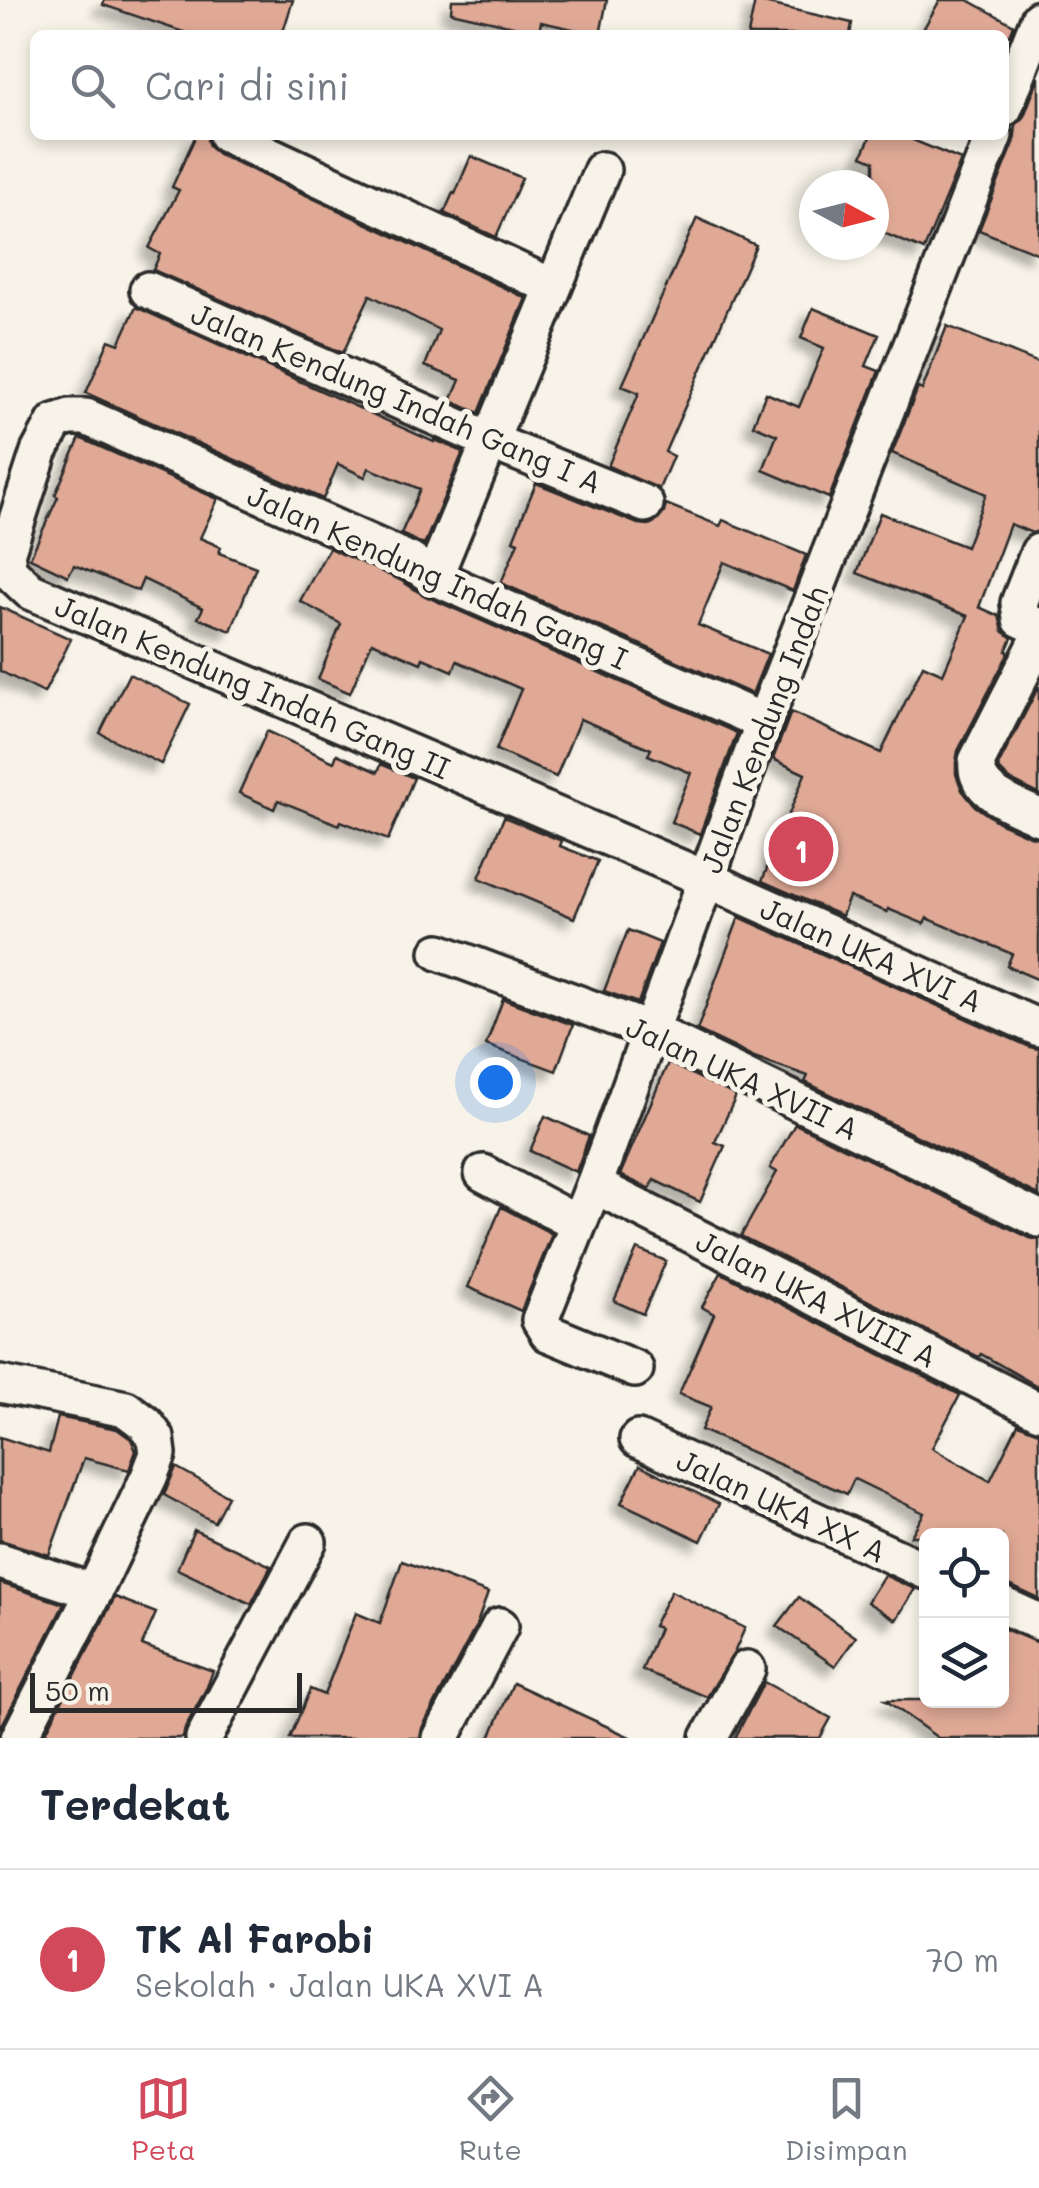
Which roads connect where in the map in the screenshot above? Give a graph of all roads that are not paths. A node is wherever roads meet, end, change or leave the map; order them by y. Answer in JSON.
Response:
{"nodes":[{"id":1,"x":1039,"y":19,"type":"edge"},
{"id":2,"x":1009,"y":95,"type":"edge"},
{"id":3,"x":238,"y":140,"type":"edge"},
{"id":4,"x":992,"y":140,"type":"edge"},
{"id":5,"x":602,"y":170,"type":"dead end"},
{"id":6,"x":554,"y":287,"type":"junction"},
{"id":7,"x":148,"y":290,"type":"dead end"},
{"id":8,"x":113,"y":430,"type":"joint"},
{"id":9,"x":490,"y":441,"type":"junction"},
{"id":10,"x":646,"y":504,"type":"dead end"},
{"id":11,"x":1039,"y":552,"type":"edge"},
{"id":12,"x":434,"y":577,"type":"junction"},
{"id":13,"x":1033,"y":628,"type":"edge"},
{"id":14,"x":764,"y":722,"type":"junction"},
{"id":15,"x":1039,"y":817,"type":"edge"},
{"id":16,"x":706,"y":880,"type":"junction"},
{"id":17,"x":439,"y":952,"type":"dead end"},
{"id":18,"x":1039,"y":1028,"type":"edge"},
{"id":19,"x":652,"y":1031,"type":"junction"},
{"id":20,"x":483,"y":1173,"type":"dead end"},
{"id":21,"x":594,"y":1185,"type":"junction"},
{"id":22,"x":1039,"y":1219,"type":"edge"},
{"id":23,"x":578,"y":1224,"type":"junction"},
{"id":24,"x":635,"y":1368,"type":"dead end"},
{"id":25,"x":0,"y":1384,"type":"edge"},
{"id":26,"x":1039,"y":1411,"type":"edge"},
{"id":27,"x":638,"y":1439,"type":"dead end"},
{"id":28,"x":308,"y":1542,"type":"dead end"},
{"id":29,"x":0,"y":1561,"type":"edge"},
{"id":30,"x":919,"y":1568,"type":"edge"},
{"id":31,"x":94,"y":1592,"type":"junction"},
{"id":32,"x":1009,"y":1608,"type":"edge"},
{"id":33,"x":1039,"y":1622,"type":"edge"},
{"id":34,"x":500,"y":1626,"type":"dead end"},
{"id":35,"x":747,"y":1669,"type":"dead end"},
{"id":36,"x":20,"y":1738,"type":"edge"},
{"id":37,"x":204,"y":1738,"type":"edge"},
{"id":38,"x":441,"y":1738,"type":"edge"},
{"id":39,"x":708,"y":1738,"type":"edge"}],
"edges":[{"from":1,"to":2,"type":"street"},
{"from":3,"to":6,"type":"street"},
{"from":4,"to":14,"type":"street","name":"Jalan Kendung Indah"},
{"from":5,"to":6,"type":"street"},
{"from":6,"to":9,"type":"street"},
{"from":7,"to":9,"type":"street","name":"Jalan Kendung Indah Gang I A"},
{"from":8,"to":12,"type":"street","name":"Jalan Kendung Indah Gang I"},
{"from":8,"to":16,"type":"street","name":"Jalan Kendung Indah Gang II"},
{"from":9,"to":10,"type":"street","name":"Jalan Kendung Indah Gang I A"},
{"from":9,"to":12,"type":"street"},
{"from":11,"to":13,"type":"street"},
{"from":12,"to":14,"type":"street","name":"Jalan Kendung Indah Gang I"},
{"from":13,"to":15,"type":"street"},
{"from":14,"to":16,"type":"street","name":"Jalan Kendung Indah"},
{"from":16,"to":18,"type":"street","name":"Jalan UKA XVI A"},
{"from":16,"to":19,"type":"street","name":"Jalan Kendung Indah"},
{"from":17,"to":19,"type":"street","name":"Jalan UKA XVII A"},
{"from":19,"to":21,"type":"street","name":"Jalan Kendung Indah"},
{"from":19,"to":22,"type":"street","name":"Jalan UKA XVII A"},
{"from":20,"to":23,"type":"street"},
{"from":21,"to":23,"type":"street","name":"Jalan Kendung Indah"},
{"from":21,"to":26,"type":"street","name":"Jalan UKA XVIII A"},
{"from":23,"to":24,"type":"street","name":"Jalan Kendung Indah"},
{"from":25,"to":31,"type":"street"},
{"from":27,"to":30,"type":"street","name":"Jalan UKA XX A"},
{"from":28,"to":37,"type":"street"},
{"from":29,"to":31,"type":"street"},
{"from":31,"to":36,"type":"street"},
{"from":32,"to":33,"type":"street"},
{"from":34,"to":38,"type":"street"},
{"from":35,"to":39,"type":"street"}]}
